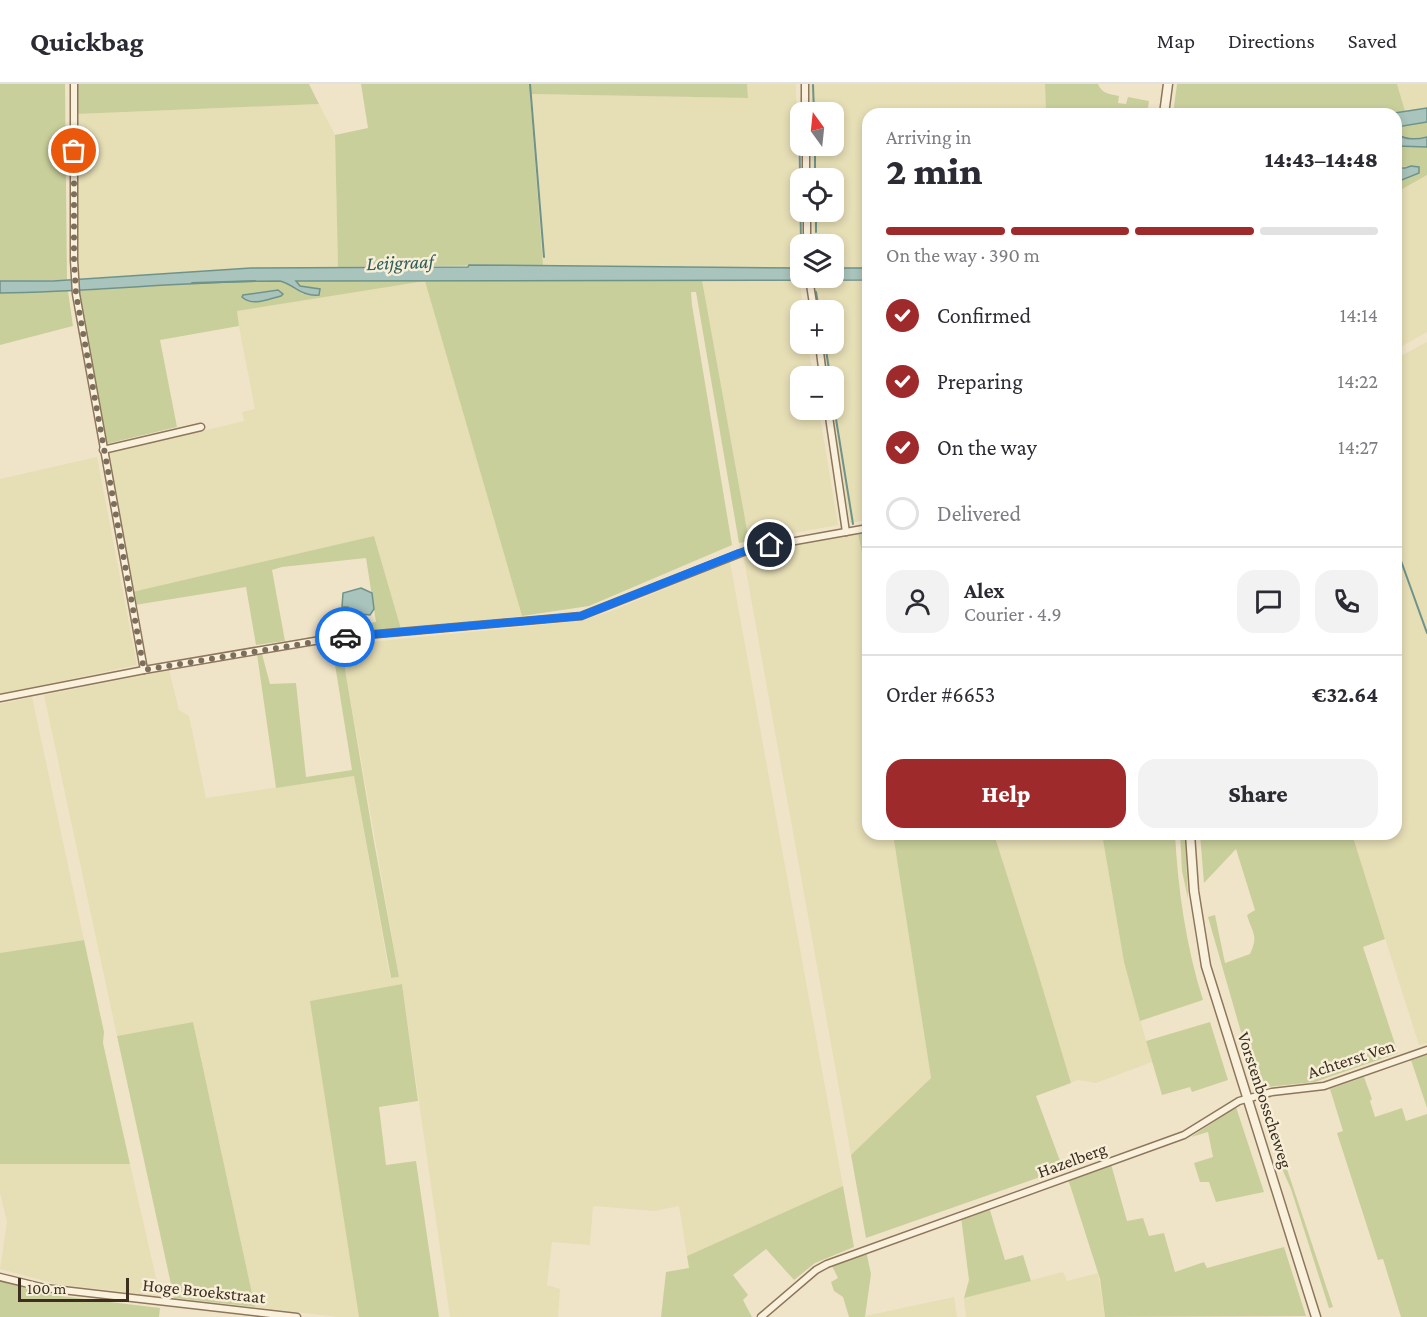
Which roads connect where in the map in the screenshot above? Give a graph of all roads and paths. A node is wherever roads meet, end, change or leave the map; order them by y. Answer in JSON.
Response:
{"nodes":[{"id":1,"x":74,"y":84,"type":"edge"},
{"id":2,"x":805,"y":84,"type":"edge"},
{"id":3,"x":1168,"y":84,"type":"edge"},
{"id":4,"x":805,"y":102,"type":"edge"},
{"id":5,"x":1165,"y":108,"type":"edge"},
{"id":6,"x":829,"y":420,"type":"edge"},
{"id":7,"x":201,"y":427,"type":"dead end"},
{"id":8,"x":103,"y":450,"type":"junction"},
{"id":9,"x":862,"y":529,"type":"edge"},
{"id":10,"x":846,"y":532,"type":"junction"},
{"id":11,"x":144,"y":670,"type":"junction"},
{"id":12,"x":0,"y":699,"type":"edge"},
{"id":13,"x":1190,"y":840,"type":"edge"},
{"id":14,"x":1427,"y":1050,"type":"edge"},
{"id":15,"x":1248,"y":1098,"type":"junction"},
{"id":16,"x":0,"y":1277,"type":"edge"},
{"id":17,"x":297,"y":1317,"type":"edge"},
{"id":18,"x":761,"y":1317,"type":"edge"},
{"id":19,"x":1316,"y":1317,"type":"edge"}],
"edges":[{"from":1,"to":8,"type":"street"},
{"from":2,"to":4,"type":"street"},
{"from":3,"to":5,"type":"street"},
{"from":6,"to":10,"type":"street"},
{"from":7,"to":8,"type":"street"},
{"from":8,"to":11,"type":"street"},
{"from":9,"to":10,"type":"street"},
{"from":10,"to":11,"type":"street"},
{"from":11,"to":12,"type":"street"},
{"from":13,"to":15,"type":"street","name":"Vorstenbosscheweg"},
{"from":14,"to":15,"type":"street","name":"Achterst Ven"},
{"from":15,"to":18,"type":"street","name":"Hazelberg"},
{"from":15,"to":19,"type":"street","name":"Vorstenbosscheweg"},
{"from":16,"to":17,"type":"street","name":"Hoge Broekstraat"}]}
